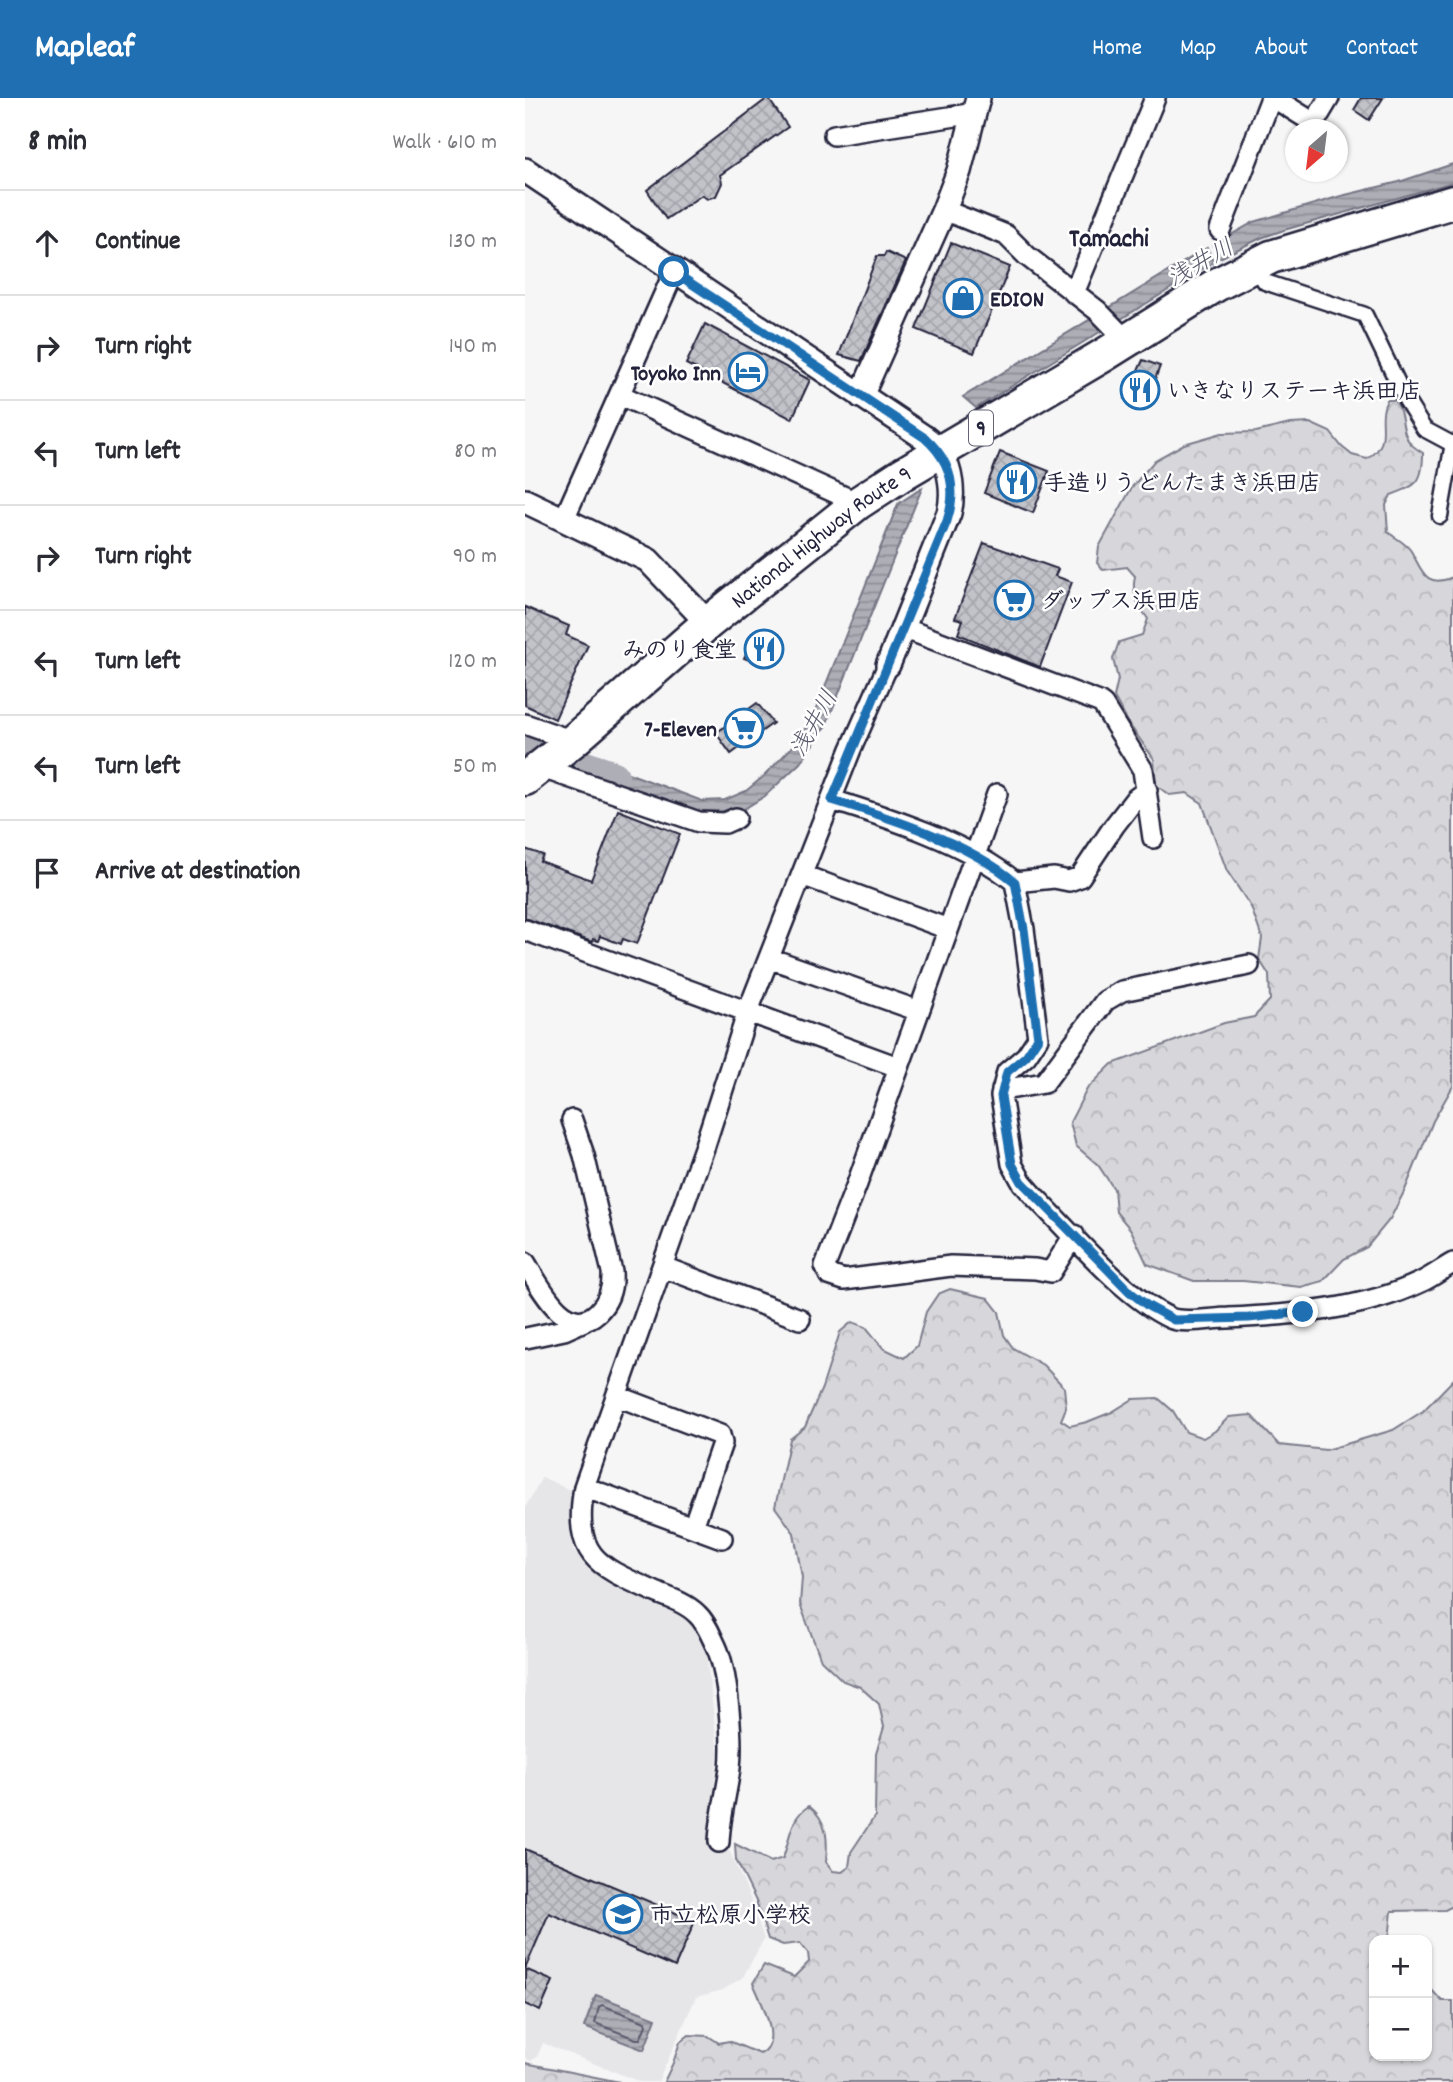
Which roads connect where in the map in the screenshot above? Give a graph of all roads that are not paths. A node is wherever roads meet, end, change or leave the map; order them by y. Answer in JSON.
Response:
{"nodes":[{"id":1,"x":1155,"y":98,"type":"edge"},
{"id":2,"x":1273,"y":98,"type":"edge"},
{"id":3,"x":1329,"y":98,"type":"edge"},
{"id":4,"x":976,"y":105,"type":"edge"},
{"id":5,"x":834,"y":135,"type":"dead end"},
{"id":6,"x":525,"y":170,"type":"edge"},
{"id":7,"x":1453,"y":202,"type":"edge"},
{"id":8,"x":944,"y":210,"type":"junction"},
{"id":9,"x":1220,"y":230,"type":"dead end"},
{"id":10,"x":1254,"y":265,"type":"junction"},
{"id":11,"x":674,"y":272,"type":"junction"},
{"id":12,"x":1074,"y":293,"type":"junction"},
{"id":13,"x":1120,"y":334,"type":"junction"},
{"id":14,"x":621,"y":395,"type":"junction"},
{"id":15,"x":861,"y":396,"type":"junction"},
{"id":16,"x":1453,"y":444,"type":"edge"},
{"id":17,"x":940,"y":452,"type":"junction"},
{"id":18,"x":525,"y":501,"type":"edge"},
{"id":19,"x":858,"y":503,"type":"junction"},
{"id":20,"x":1440,"y":516,"type":"dead end"},
{"id":21,"x":564,"y":519,"type":"junction"},
{"id":22,"x":708,"y":623,"type":"junction"},
{"id":23,"x":903,"y":628,"type":"junction"},
{"id":24,"x":888,"y":665,"type":"joint"},
{"id":25,"x":525,"y":724,"type":"edge"},
{"id":26,"x":549,"y":760,"type":"edge"},
{"id":27,"x":1147,"y":790,"type":"junction"},
{"id":28,"x":997,"y":794,"type":"dead end"},
{"id":29,"x":832,"y":800,"type":"junction"},
{"id":30,"x":736,"y":818,"type":"dead end"},
{"id":31,"x":1153,"y":838,"type":"dead end"},
{"id":32,"x":975,"y":854,"type":"junction"},
{"id":33,"x":802,"y":875,"type":"junction"},
{"id":34,"x":1015,"y":882,"type":"junction"},
{"id":35,"x":948,"y":929,"type":"junction"},
{"id":36,"x":525,"y":930,"type":"edge"},
{"id":37,"x":769,"y":958,"type":"junction"},
{"id":38,"x":1249,"y":965,"type":"dead end"},
{"id":39,"x":748,"y":1011,"type":"junction"},
{"id":40,"x":919,"y":1012,"type":"junction"},
{"id":41,"x":898,"y":1067,"type":"junction"},
{"id":42,"x":1002,"y":1090,"type":"junction"},
{"id":43,"x":572,"y":1120,"type":"dead end"},
{"id":44,"x":1074,"y":1235,"type":"junction"},
{"id":45,"x":525,"y":1262,"type":"edge"},
{"id":46,"x":1453,"y":1263,"type":"edge"},
{"id":47,"x":663,"y":1267,"type":"junction"},
{"id":48,"x":800,"y":1319,"type":"dead end"},
{"id":49,"x":584,"y":1321,"type":"junction"},
{"id":50,"x":526,"y":1338,"type":"edge"},
{"id":51,"x":617,"y":1396,"type":"junction"},
{"id":52,"x":584,"y":1487,"type":"junction"},
{"id":53,"x":693,"y":1527,"type":"junction"},
{"id":54,"x":722,"y":1538,"type":"dead end"},
{"id":55,"x":719,"y":1842,"type":"dead end"}],
"edges":[{"from":1,"to":12,"type":"street"},
{"from":2,"to":3,"type":"street"},
{"from":2,"to":9,"type":"street"},
{"from":4,"to":5,"type":"street"},
{"from":4,"to":8,"type":"street"},
{"from":6,"to":11,"type":"street"},
{"from":7,"to":10,"type":"highway","name":"National Highway Route 9","number":"9"},
{"from":8,"to":12,"type":"street"},
{"from":8,"to":15,"type":"street"},
{"from":10,"to":13,"type":"highway","name":"National Highway Route 9","number":"9"},
{"from":10,"to":16,"type":"street"},
{"from":11,"to":14,"type":"street"},
{"from":11,"to":15,"type":"street"},
{"from":12,"to":13,"type":"street"},
{"from":13,"to":17,"type":"highway","name":"National Highway Route 9","number":"9"},
{"from":14,"to":19,"type":"street"},
{"from":14,"to":21,"type":"street"},
{"from":15,"to":17,"type":"street"},
{"from":16,"to":20,"type":"street"},
{"from":17,"to":19,"type":"highway","name":"National Highway Route 9","number":"9"},
{"from":17,"to":23,"type":"street"},
{"from":18,"to":21,"type":"street"},
{"from":19,"to":22,"type":"highway","name":"National Highway Route 9","number":"9"},
{"from":21,"to":22,"type":"street"},
{"from":22,"to":26,"type":"highway","name":"National Highway Route 9","number":"9"},
{"from":23,"to":24,"type":"street"},
{"from":23,"to":27,"type":"street"},
{"from":24,"to":29,"type":"street"},
{"from":25,"to":26,"type":"street"},
{"from":26,"to":30,"type":"street"},
{"from":27,"to":31,"type":"street"},
{"from":27,"to":34,"type":"street"},
{"from":28,"to":32,"type":"street"},
{"from":29,"to":32,"type":"street"},
{"from":29,"to":33,"type":"street"},
{"from":32,"to":34,"type":"street"},
{"from":32,"to":35,"type":"street"},
{"from":33,"to":35,"type":"street"},
{"from":33,"to":37,"type":"street"},
{"from":34,"to":42,"type":"street"},
{"from":35,"to":40,"type":"street"},
{"from":36,"to":39,"type":"street"},
{"from":37,"to":39,"type":"street"},
{"from":37,"to":40,"type":"street"},
{"from":38,"to":42,"type":"street"},
{"from":39,"to":41,"type":"street"},
{"from":39,"to":47,"type":"street"},
{"from":40,"to":41,"type":"street"},
{"from":41,"to":44,"type":"street"},
{"from":42,"to":44,"type":"street"},
{"from":43,"to":49,"type":"street"},
{"from":44,"to":46,"type":"street"},
{"from":45,"to":49,"type":"street"},
{"from":47,"to":48,"type":"street"},
{"from":47,"to":51,"type":"street"},
{"from":49,"to":50,"type":"street"},
{"from":51,"to":52,"type":"street"},
{"from":51,"to":53,"type":"street"},
{"from":52,"to":53,"type":"street"},
{"from":52,"to":55,"type":"street"},
{"from":53,"to":54,"type":"street"}]}
